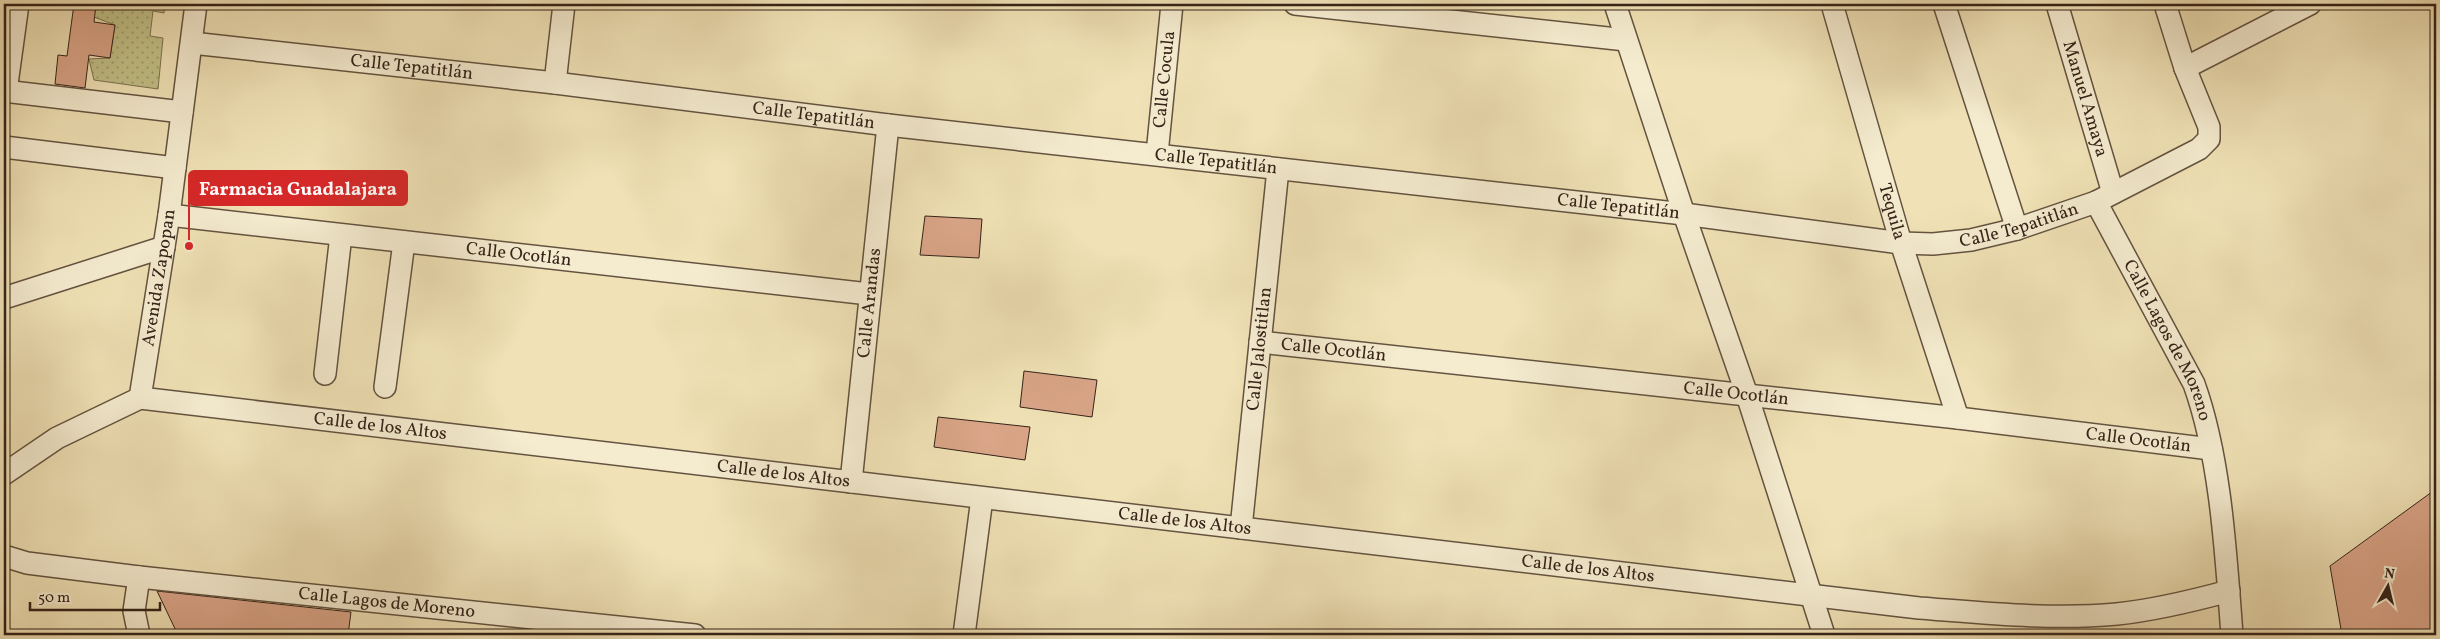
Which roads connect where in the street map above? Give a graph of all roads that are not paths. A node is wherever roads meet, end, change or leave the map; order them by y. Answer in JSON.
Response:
{"nodes":[{"id":1,"x":18,"y":4,"type":"edge"},
{"id":2,"x":196,"y":4,"type":"edge"},
{"id":3,"x":564,"y":4,"type":"edge"},
{"id":4,"x":1172,"y":4,"type":"edge"},
{"id":5,"x":1295,"y":4,"type":"edge"},
{"id":6,"x":1615,"y":4,"type":"edge"},
{"id":7,"x":1832,"y":4,"type":"edge"},
{"id":8,"x":1944,"y":4,"type":"edge"},
{"id":9,"x":2057,"y":4,"type":"edge"},
{"id":10,"x":2165,"y":4,"type":"edge"},
{"id":11,"x":2310,"y":4,"type":"edge"},
{"id":12,"x":1626,"y":40,"type":"junction"},
{"id":13,"x":192,"y":42,"type":"junction"},
{"id":14,"x":2185,"y":68,"type":"junction"},
{"id":15,"x":555,"y":83,"type":"junction"},
{"id":16,"x":5,"y":91,"type":"edge"},
{"id":17,"x":182,"y":112,"type":"junction"},
{"id":18,"x":888,"y":125,"type":"junction"},
{"id":19,"x":4,"y":147,"type":"edge"},
{"id":20,"x":1157,"y":154,"type":"junction"},
{"id":21,"x":175,"y":168,"type":"junction"},
{"id":22,"x":1278,"y":169,"type":"junction"},
{"id":23,"x":2105,"y":198,"type":"junction"},
{"id":24,"x":1684,"y":214,"type":"junction"},
{"id":25,"x":169,"y":215,"type":"junction"},
{"id":26,"x":2017,"y":229,"type":"junction"},
{"id":27,"x":341,"y":235,"type":"junction"},
{"id":28,"x":404,"y":242,"type":"junction"},
{"id":29,"x":1901,"y":243,"type":"junction"},
{"id":30,"x":164,"y":247,"type":"junction"},
{"id":31,"x":869,"y":294,"type":"junction"},
{"id":32,"x":4,"y":298,"type":"edge"},
{"id":33,"x":1260,"y":342,"type":"junction"},
{"id":34,"x":325,"y":374,"type":"dead end"},
{"id":35,"x":384,"y":387,"type":"dead end"},
{"id":36,"x":1747,"y":395,"type":"junction"},
{"id":37,"x":140,"y":398,"type":"junction"},
{"id":38,"x":1958,"y":418,"type":"junction"},
{"id":39,"x":2211,"y":450,"type":"junction"},
{"id":40,"x":4,"y":474,"type":"edge"},
{"id":41,"x":851,"y":482,"type":"junction"},
{"id":42,"x":982,"y":498,"type":"junction"},
{"id":43,"x":1241,"y":528,"type":"junction"},
{"id":44,"x":4,"y":556,"type":"edge"},
{"id":45,"x":139,"y":577,"type":"junction"},
{"id":46,"x":2229,"y":591,"type":"junction"},
{"id":47,"x":1811,"y":596,"type":"junction"},
{"id":48,"x":139,"y":635,"type":"edge"},
{"id":49,"x":695,"y":635,"type":"edge"},
{"id":50,"x":964,"y":635,"type":"edge"},
{"id":51,"x":1824,"y":635,"type":"edge"},
{"id":52,"x":2232,"y":635,"type":"edge"}],
"edges":[{"from":1,"to":16,"type":"street"},
{"from":2,"to":13,"type":"street","name":"Avenida Zapopan"},
{"from":3,"to":15,"type":"street"},
{"from":4,"to":20,"type":"street","name":"Calle Cocula"},
{"from":5,"to":12,"type":"street"},
{"from":6,"to":12,"type":"street"},
{"from":7,"to":29,"type":"street","name":"Tequila"},
{"from":8,"to":26,"type":"street"},
{"from":9,"to":23,"type":"street","name":"Manuel Amaya"},
{"from":10,"to":14,"type":"street"},
{"from":11,"to":14,"type":"street"},
{"from":12,"to":24,"type":"street"},
{"from":13,"to":15,"type":"street","name":"Calle Tepatitlán"},
{"from":13,"to":17,"type":"street","name":"Avenida Zapopan"},
{"from":14,"to":23,"type":"street","name":"Calle Tepatitlán"},
{"from":15,"to":18,"type":"street","name":"Calle Tepatitlán"},
{"from":16,"to":17,"type":"street"},
{"from":17,"to":21,"type":"street","name":"Avenida Zapopan"},
{"from":18,"to":20,"type":"street","name":"Calle Tepatitlán"},
{"from":18,"to":31,"type":"street","name":"Calle Arandas"},
{"from":19,"to":21,"type":"street"},
{"from":20,"to":22,"type":"street","name":"Calle Tepatitlán"},
{"from":21,"to":25,"type":"street","name":"Avenida Zapopan"},
{"from":22,"to":24,"type":"street","name":"Calle Tepatitlán"},
{"from":22,"to":33,"type":"street","name":"Calle Jalostitlan"},
{"from":23,"to":26,"type":"street","name":"Calle Tepatitlán"},
{"from":23,"to":39,"type":"street","name":"Calle Lagos de Moreno"},
{"from":24,"to":29,"type":"street","name":"Calle Tepatitlán"},
{"from":24,"to":36,"type":"street"},
{"from":25,"to":27,"type":"street","name":"Calle Ocotlán"},
{"from":25,"to":30,"type":"street","name":"Avenida Zapopan"},
{"from":26,"to":29,"type":"street","name":"Calle Tepatitlán"},
{"from":27,"to":28,"type":"street","name":"Calle Ocotlán"},
{"from":27,"to":34,"type":"street"},
{"from":28,"to":31,"type":"street","name":"Calle Ocotlán"},
{"from":28,"to":35,"type":"street"},
{"from":29,"to":38,"type":"street","name":"Tequila"},
{"from":30,"to":32,"type":"street"},
{"from":30,"to":37,"type":"street","name":"Avenida Zapopan"},
{"from":31,"to":41,"type":"street","name":"Calle Arandas"},
{"from":33,"to":36,"type":"street","name":"Calle Ocotlán"},
{"from":33,"to":43,"type":"street","name":"Calle Jalostitlan"},
{"from":36,"to":38,"type":"street","name":"Calle Ocotlán"},
{"from":36,"to":47,"type":"street"},
{"from":37,"to":40,"type":"street"},
{"from":37,"to":41,"type":"street","name":"Calle de los Altos"},
{"from":38,"to":39,"type":"street","name":"Calle Ocotlán"},
{"from":39,"to":46,"type":"street","name":"Calle Lagos de Moreno"},
{"from":41,"to":42,"type":"street","name":"Calle de los Altos"},
{"from":42,"to":43,"type":"street","name":"Calle de los Altos"},
{"from":42,"to":50,"type":"street"},
{"from":43,"to":47,"type":"street","name":"Calle de los Altos"},
{"from":44,"to":45,"type":"street"},
{"from":45,"to":48,"type":"street"},
{"from":45,"to":49,"type":"street","name":"Calle Lagos de Moreno"},
{"from":46,"to":47,"type":"street","name":"Calle de los Altos"},
{"from":46,"to":52,"type":"street","name":"Calle Lagos de Moreno"},
{"from":47,"to":51,"type":"street"}]}
